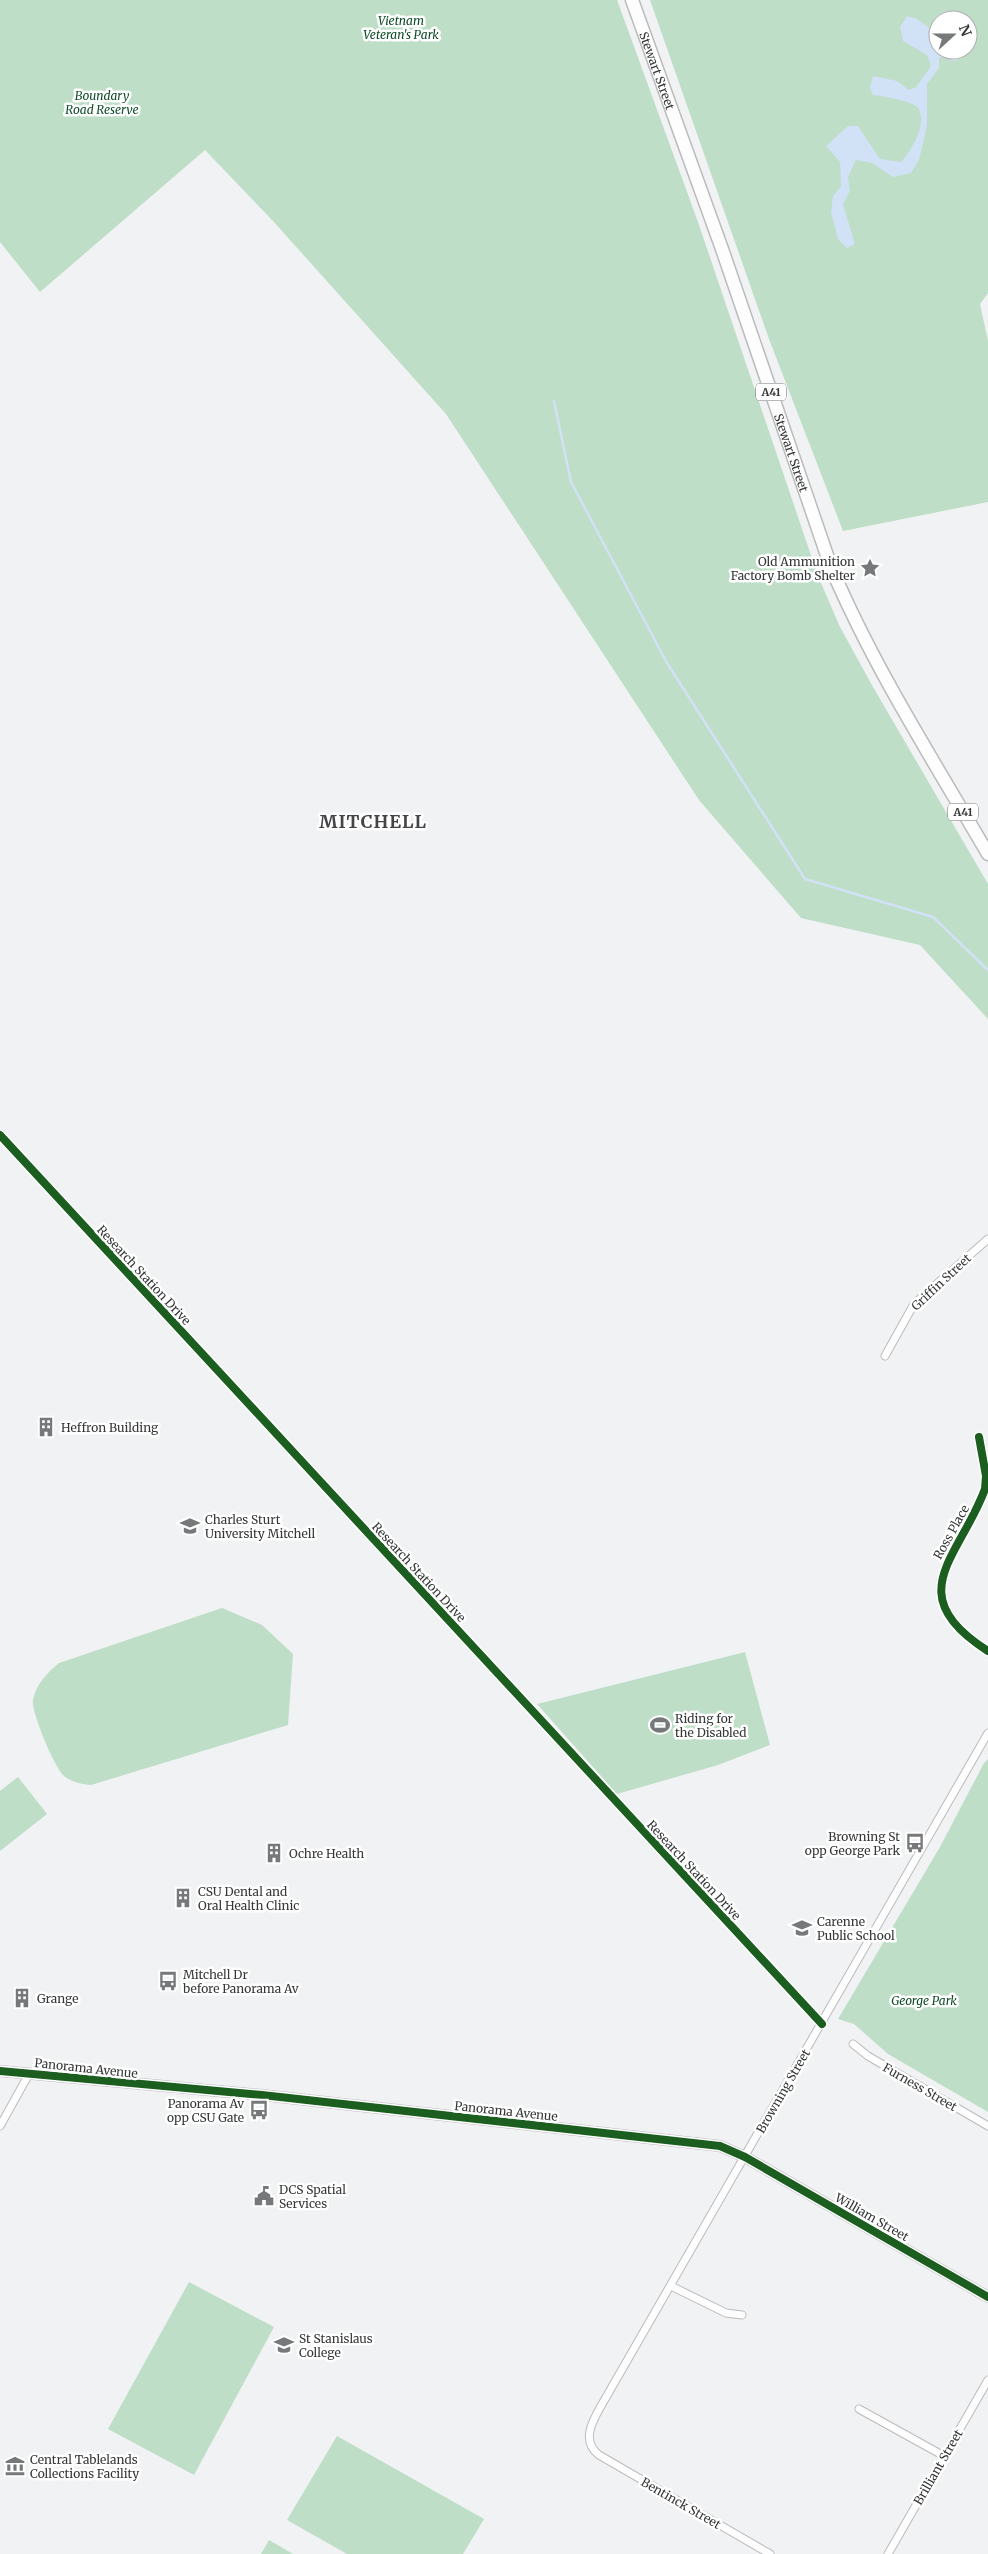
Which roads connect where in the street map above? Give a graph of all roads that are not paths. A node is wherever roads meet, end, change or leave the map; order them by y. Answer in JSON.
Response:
{"nodes":[{"id":1,"x":632,"y":0,"type":"edge"},
{"id":2,"x":988,"y":854,"type":"edge"},
{"id":3,"x":0,"y":1135,"type":"edge"},
{"id":4,"x":988,"y":1239,"type":"edge"},
{"id":5,"x":885,"y":1356,"type":"dead end"},
{"id":6,"x":979,"y":1437,"type":"dead end"},
{"id":7,"x":988,"y":1651,"type":"edge"},
{"id":8,"x":988,"y":1733,"type":"edge"},
{"id":9,"x":822,"y":2024,"type":"junction"},
{"id":10,"x":853,"y":2044,"type":"dead end"},
{"id":11,"x":0,"y":2071,"type":"edge"},
{"id":12,"x":30,"y":2074,"type":"junction"},
{"id":13,"x":0,"y":2126,"type":"edge"},
{"id":14,"x":988,"y":2126,"type":"edge"},
{"id":15,"x":745,"y":2157,"type":"junction"},
{"id":16,"x":671,"y":2286,"type":"junction"},
{"id":17,"x":988,"y":2297,"type":"edge"},
{"id":18,"x":742,"y":2315,"type":"dead end"},
{"id":19,"x":988,"y":2380,"type":"edge"},
{"id":20,"x":859,"y":2409,"type":"dead end"},
{"id":21,"x":592,"y":2450,"type":"joint"},
{"id":22,"x":944,"y":2456,"type":"junction"},
{"id":23,"x":770,"y":2554,"type":"edge"},
{"id":24,"x":888,"y":2554,"type":"edge"}],
"edges":[{"from":1,"to":2,"type":"highway","name":"Stewart Street","number":"A41"},
{"from":3,"to":9,"type":"street","name":"Research Station Drive"},
{"from":4,"to":5,"type":"street","name":"Griffin Street"},
{"from":6,"to":7,"type":"street","name":"Ross Place"},
{"from":8,"to":9,"type":"street","name":"Browning Street"},
{"from":9,"to":15,"type":"street","name":"Browning Street"},
{"from":10,"to":14,"type":"street","name":"Furness Street"},
{"from":11,"to":12,"type":"street","name":"Panorama Avenue"},
{"from":12,"to":13,"type":"street"},
{"from":12,"to":15,"type":"street","name":"Panorama Avenue"},
{"from":15,"to":16,"type":"street","name":"Browning Street"},
{"from":15,"to":17,"type":"street","name":"William Street"},
{"from":16,"to":18,"type":"street"},
{"from":16,"to":21,"type":"street","name":"Browning Street"},
{"from":19,"to":22,"type":"street","name":"Brilliant Street"},
{"from":20,"to":22,"type":"street"},
{"from":21,"to":23,"type":"street","name":"Bentinck Street"},
{"from":22,"to":24,"type":"street","name":"Brilliant Street"}]}
